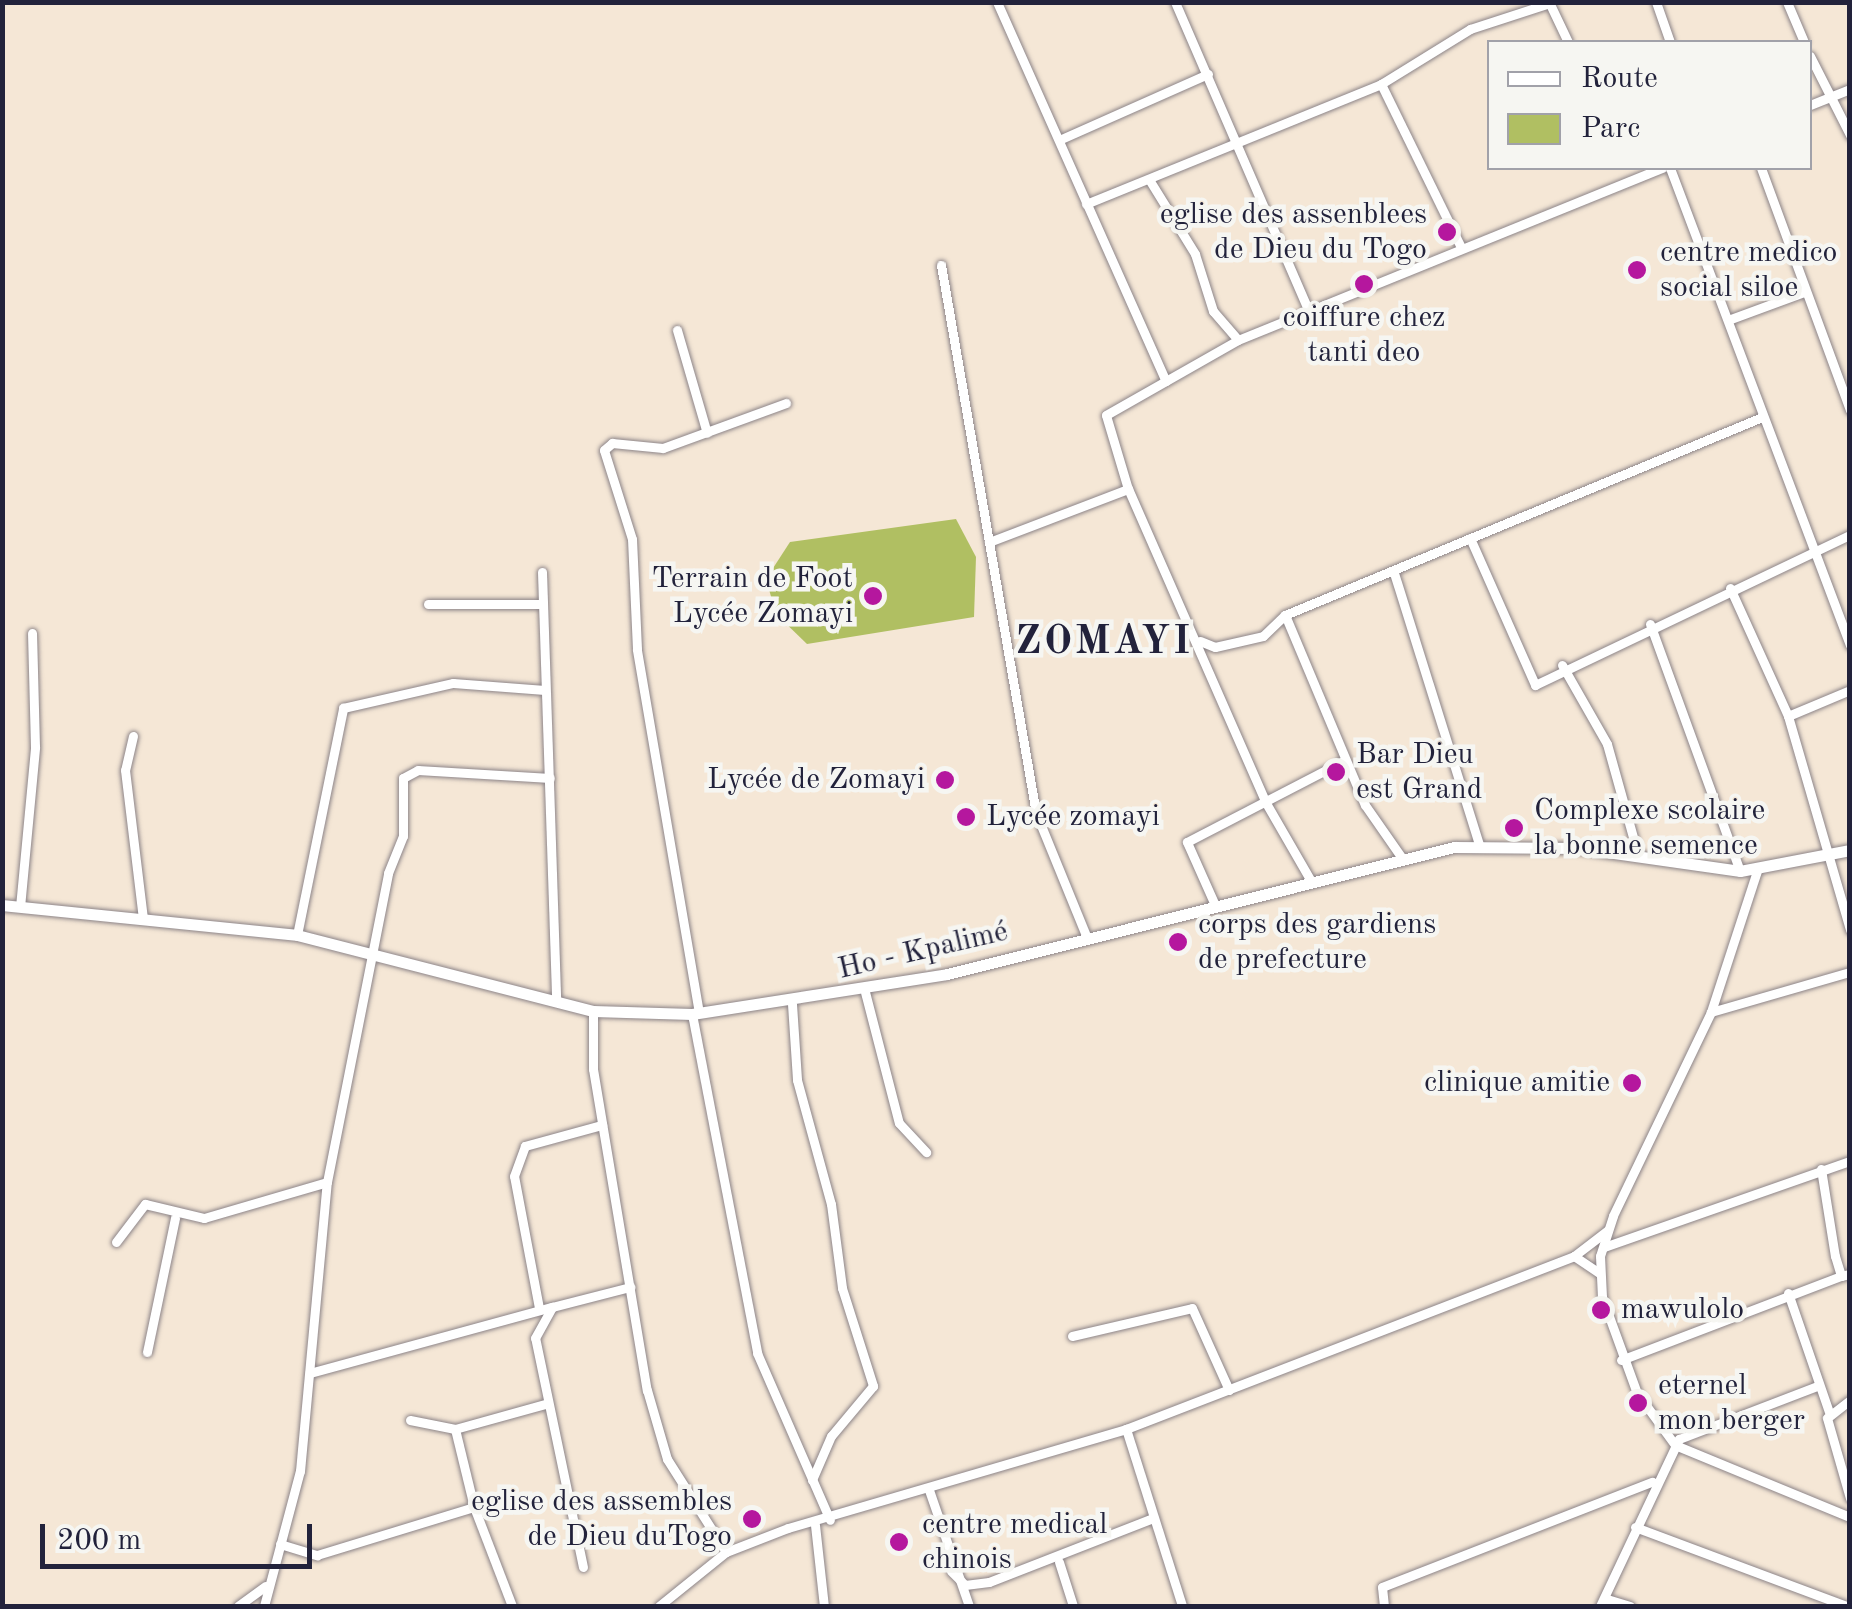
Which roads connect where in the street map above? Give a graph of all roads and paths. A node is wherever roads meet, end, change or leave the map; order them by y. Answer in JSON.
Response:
{"nodes":[{"id":1,"x":997,"y":2,"type":"edge"},
{"id":2,"x":1175,"y":2,"type":"edge"},
{"id":3,"x":1656,"y":2,"type":"edge"},
{"id":4,"x":1786,"y":2,"type":"edge"},
{"id":5,"x":1550,"y":3,"type":"edge"},
{"id":6,"x":1567,"y":40,"type":"edge"},
{"id":7,"x":1669,"y":40,"type":"edge"},
{"id":8,"x":1803,"y":40,"type":"edge"},
{"id":9,"x":1812,"y":61,"type":"edge"},
{"id":10,"x":1208,"y":74,"type":"junction"},
{"id":11,"x":1382,"y":84,"type":"junction"},
{"id":12,"x":1850,"y":89,"type":"edge"},
{"id":13,"x":1828,"y":97,"type":"junction"},
{"id":14,"x":1812,"y":104,"type":"edge"},
{"id":15,"x":1850,"y":135,"type":"edge"},
{"id":16,"x":1060,"y":140,"type":"junction"},
{"id":17,"x":1236,"y":146,"type":"junction"},
{"id":18,"x":1671,"y":170,"type":"edge"},
{"id":19,"x":1761,"y":170,"type":"edge"},
{"id":20,"x":1629,"y":171,"type":"edge"},
{"id":21,"x":1150,"y":181,"type":"junction"},
{"id":22,"x":1086,"y":204,"type":"junction"},
{"id":23,"x":1461,"y":247,"type":"junction"},
{"id":24,"x":941,"y":265,"type":"dead end"},
{"id":25,"x":1804,"y":292,"type":"junction"},
{"id":26,"x":1310,"y":316,"type":"junction"},
{"id":27,"x":1728,"y":320,"type":"junction"},
{"id":28,"x":677,"y":330,"type":"dead end"},
{"id":29,"x":1238,"y":340,"type":"junction"},
{"id":30,"x":1166,"y":380,"type":"junction"},
{"id":31,"x":786,"y":403,"type":"dead end"},
{"id":32,"x":1850,"y":410,"type":"edge"},
{"id":33,"x":1762,"y":417,"type":"junction"},
{"id":34,"x":707,"y":433,"type":"junction"},
{"id":35,"x":1128,"y":489,"type":"junction"},
{"id":36,"x":1850,"y":535,"type":"edge"},
{"id":37,"x":1470,"y":538,"type":"junction"},
{"id":38,"x":989,"y":542,"type":"junction"},
{"id":39,"x":1812,"y":551,"type":"junction"},
{"id":40,"x":542,"y":572,"type":"dead end"},
{"id":41,"x":1394,"y":574,"type":"junction"},
{"id":42,"x":1730,"y":588,"type":"junction"},
{"id":43,"x":428,"y":604,"type":"dead end"},
{"id":44,"x":539,"y":604,"type":"junction"},
{"id":45,"x":1285,"y":614,"type":"junction"},
{"id":46,"x":1650,"y":624,"type":"junction"},
{"id":47,"x":32,"y":633,"type":"dead end"},
{"id":48,"x":1200,"y":640,"type":"junction"},
{"id":49,"x":1850,"y":645,"type":"edge"},
{"id":50,"x":1562,"y":665,"type":"junction"},
{"id":51,"x":545,"y":690,"type":"junction"},
{"id":52,"x":1850,"y":690,"type":"edge"},
{"id":53,"x":1788,"y":716,"type":"junction"},
{"id":54,"x":132,"y":736,"type":"dead end"},
{"id":55,"x":1345,"y":760,"type":"junction"},
{"id":56,"x":550,"y":778,"type":"junction"},
{"id":57,"x":1266,"y":803,"type":"junction"},
{"id":58,"x":1480,"y":844,"type":"junction"},
{"id":59,"x":1850,"y":850,"type":"edge"},
{"id":60,"x":1638,"y":855,"type":"junction"},
{"id":61,"x":1402,"y":858,"type":"junction"},
{"id":62,"x":1824,"y":860,"type":"junction"},
{"id":63,"x":1740,"y":871,"type":"junction"},
{"id":64,"x":1757,"y":871,"type":"junction"},
{"id":65,"x":1310,"y":882,"type":"junction"},
{"id":66,"x":2,"y":905,"type":"edge"},
{"id":67,"x":1215,"y":905,"type":"junction"},
{"id":68,"x":20,"y":908,"type":"junction"},
{"id":69,"x":144,"y":919,"type":"junction"},
{"id":70,"x":1850,"y":930,"type":"edge"},
{"id":71,"x":297,"y":934,"type":"junction"},
{"id":72,"x":1087,"y":938,"type":"junction"},
{"id":73,"x":378,"y":950,"type":"junction"},
{"id":74,"x":1850,"y":972,"type":"edge"},
{"id":75,"x":865,"y":992,"type":"junction"},
{"id":76,"x":556,"y":1000,"type":"junction"},
{"id":77,"x":792,"y":1004,"type":"junction"},
{"id":78,"x":593,"y":1010,"type":"junction"},
{"id":79,"x":1711,"y":1012,"type":"junction"},
{"id":80,"x":696,"y":1014,"type":"junction"},
{"id":81,"x":602,"y":1125,"type":"junction"},
{"id":82,"x":926,"y":1152,"type":"dead end"},
{"id":83,"x":1850,"y":1161,"type":"edge"},
{"id":84,"x":1821,"y":1169,"type":"junction"},
{"id":85,"x":327,"y":1182,"type":"junction"},
{"id":86,"x":176,"y":1218,"type":"junction"},
{"id":87,"x":1609,"y":1229,"type":"junction"},
{"id":88,"x":116,"y":1242,"type":"dead end"},
{"id":89,"x":1604,"y":1247,"type":"junction"},
{"id":90,"x":1574,"y":1256,"type":"junction"},
{"id":91,"x":1599,"y":1273,"type":"junction"},
{"id":92,"x":1846,"y":1276,"type":"edge"},
{"id":93,"x":630,"y":1287,"type":"junction"},
{"id":94,"x":1788,"y":1293,"type":"junction"},
{"id":95,"x":552,"y":1306,"type":"junction"},
{"id":96,"x":539,"y":1308,"type":"junction"},
{"id":97,"x":1072,"y":1336,"type":"dead end"},
{"id":98,"x":148,"y":1352,"type":"dead end"},
{"id":99,"x":1622,"y":1360,"type":"junction"},
{"id":100,"x":310,"y":1373,"type":"junction"},
{"id":101,"x":1817,"y":1386,"type":"junction"},
{"id":102,"x":1229,"y":1390,"type":"junction"},
{"id":103,"x":1850,"y":1400,"type":"edge"},
{"id":104,"x":545,"y":1404,"type":"junction"},
{"id":105,"x":1829,"y":1412,"type":"junction"},
{"id":106,"x":410,"y":1420,"type":"dead end"},
{"id":107,"x":455,"y":1429,"type":"junction"},
{"id":108,"x":1126,"y":1430,"type":"junction"},
{"id":109,"x":1675,"y":1445,"type":"junction"},
{"id":110,"x":812,"y":1480,"type":"junction"},
{"id":111,"x":1652,"y":1482,"type":"junction"},
{"id":112,"x":928,"y":1490,"type":"junction"},
{"id":113,"x":1850,"y":1498,"type":"edge"},
{"id":114,"x":474,"y":1506,"type":"junction"},
{"id":115,"x":1850,"y":1517,"type":"edge"},
{"id":116,"x":1151,"y":1518,"type":"junction"},
{"id":117,"x":830,"y":1520,"type":"junction"},
{"id":118,"x":815,"y":1524,"type":"junction"},
{"id":119,"x":1635,"y":1527,"type":"junction"},
{"id":120,"x":280,"y":1544,"type":"junction"},
{"id":121,"x":726,"y":1552,"type":"junction"},
{"id":122,"x":1059,"y":1562,"type":"junction"},
{"id":123,"x":583,"y":1568,"type":"dead end"},
{"id":124,"x":951,"y":1571,"type":"junction"},
{"id":125,"x":266,"y":1586,"type":"junction"},
{"id":126,"x":1604,"y":1603,"type":"edge"},
{"id":127,"x":967,"y":1605,"type":"edge"},
{"id":128,"x":238,"y":1606,"type":"edge"},
{"id":129,"x":264,"y":1606,"type":"edge"},
{"id":130,"x":512,"y":1606,"type":"edge"},
{"id":131,"x":658,"y":1606,"type":"edge"},
{"id":132,"x":824,"y":1606,"type":"edge"},
{"id":133,"x":1073,"y":1606,"type":"edge"},
{"id":134,"x":1182,"y":1606,"type":"edge"},
{"id":135,"x":1384,"y":1606,"type":"edge"},
{"id":136,"x":1630,"y":1606,"type":"edge"},
{"id":137,"x":1846,"y":1606,"type":"edge"}],
"edges":[{"from":1,"to":16,"type":"street"},
{"from":2,"to":10,"type":"street"},
{"from":3,"to":7,"type":"street"},
{"from":4,"to":8,"type":"street"},
{"from":5,"to":6,"type":"street"},
{"from":5,"to":11,"type":"street"},
{"from":9,"to":13,"type":"street"},
{"from":10,"to":16,"type":"street"},
{"from":10,"to":17,"type":"street"},
{"from":11,"to":17,"type":"street"},
{"from":11,"to":23,"type":"street"},
{"from":12,"to":13,"type":"street"},
{"from":13,"to":14,"type":"street"},
{"from":13,"to":15,"type":"street"},
{"from":16,"to":22,"type":"street"},
{"from":17,"to":21,"type":"street"},
{"from":17,"to":26,"type":"street"},
{"from":18,"to":27,"type":"street"},
{"from":19,"to":25,"type":"street"},
{"from":20,"to":23,"type":"street"},
{"from":21,"to":22,"type":"street"},
{"from":21,"to":29,"type":"street"},
{"from":22,"to":30,"type":"street"},
{"from":23,"to":26,"type":"street"},
{"from":24,"to":38,"type":"street"},
{"from":25,"to":27,"type":"street"},
{"from":25,"to":32,"type":"street"},
{"from":26,"to":29,"type":"street"},
{"from":27,"to":33,"type":"street"},
{"from":28,"to":34,"type":"street"},
{"from":29,"to":30,"type":"street"},
{"from":30,"to":35,"type":"street"},
{"from":31,"to":34,"type":"street"},
{"from":33,"to":37,"type":"street"},
{"from":33,"to":39,"type":"street"},
{"from":34,"to":80,"type":"street"},
{"from":35,"to":38,"type":"street"},
{"from":35,"to":48,"type":"street"},
{"from":36,"to":39,"type":"street"},
{"from":37,"to":41,"type":"street"},
{"from":37,"to":50,"type":"street"},
{"from":38,"to":72,"type":"street"},
{"from":39,"to":42,"type":"street"},
{"from":39,"to":49,"type":"street"},
{"from":40,"to":44,"type":"street"},
{"from":41,"to":45,"type":"street"},
{"from":41,"to":58,"type":"street"},
{"from":42,"to":46,"type":"street"},
{"from":42,"to":53,"type":"street"},
{"from":43,"to":44,"type":"street"},
{"from":44,"to":51,"type":"street"},
{"from":45,"to":48,"type":"street"},
{"from":45,"to":55,"type":"street"},
{"from":46,"to":50,"type":"street"},
{"from":46,"to":63,"type":"street"},
{"from":47,"to":68,"type":"street"},
{"from":48,"to":57,"type":"street"},
{"from":50,"to":60,"type":"street"},
{"from":51,"to":56,"type":"street"},
{"from":51,"to":71,"type":"street"},
{"from":52,"to":53,"type":"street"},
{"from":53,"to":62,"type":"street"},
{"from":54,"to":69,"type":"street"},
{"from":55,"to":57,"type":"street"},
{"from":55,"to":61,"type":"street"},
{"from":56,"to":73,"type":"street"},
{"from":56,"to":76,"type":"street"},
{"from":57,"to":65,"type":"street"},
{"from":57,"to":67,"type":"street"},
{"from":58,"to":60,"type":"main road","name":"Ho - Kpalimé"},
{"from":58,"to":61,"type":"main road","name":"Ho - Kpalimé"},
{"from":59,"to":62,"type":"main road","name":"Ho - Kpalimé"},
{"from":60,"to":63,"type":"main road","name":"Ho - Kpalimé"},
{"from":61,"to":65,"type":"main road","name":"Ho - Kpalimé"},
{"from":62,"to":64,"type":"main road","name":"Ho - Kpalimé"},
{"from":62,"to":70,"type":"street"},
{"from":63,"to":64,"type":"main road","name":"Ho - Kpalimé"},
{"from":64,"to":79,"type":"street"},
{"from":65,"to":67,"type":"main road","name":"Ho - Kpalimé"},
{"from":66,"to":68,"type":"main road","name":"Ho - Kpalimé"},
{"from":67,"to":72,"type":"main road","name":"Ho - Kpalimé"},
{"from":68,"to":69,"type":"main road","name":"Ho - Kpalimé"},
{"from":69,"to":71,"type":"main road","name":"Ho - Kpalimé"},
{"from":71,"to":73,"type":"main road","name":"Ho - Kpalimé"},
{"from":72,"to":75,"type":"main road","name":"Ho - Kpalimé"},
{"from":73,"to":76,"type":"main road","name":"Ho - Kpalimé"},
{"from":73,"to":85,"type":"street"},
{"from":74,"to":79,"type":"street"},
{"from":75,"to":77,"type":"main road","name":"Ho - Kpalimé"},
{"from":75,"to":82,"type":"street"},
{"from":76,"to":78,"type":"main road","name":"Ho - Kpalimé"},
{"from":77,"to":80,"type":"main road","name":"Ho - Kpalimé"},
{"from":77,"to":110,"type":"street"},
{"from":78,"to":80,"type":"main road","name":"Ho - Kpalimé"},
{"from":78,"to":81,"type":"street"},
{"from":79,"to":87,"type":"street"},
{"from":80,"to":110,"type":"street"},
{"from":81,"to":93,"type":"street"},
{"from":81,"to":96,"type":"street"},
{"from":83,"to":84,"type":"street"},
{"from":84,"to":89,"type":"street"},
{"from":84,"to":92,"type":"street"},
{"from":85,"to":86,"type":"street"},
{"from":85,"to":100,"type":"street"},
{"from":86,"to":88,"type":"street"},
{"from":86,"to":98,"type":"street"},
{"from":87,"to":89,"type":"street"},
{"from":87,"to":90,"type":"street"},
{"from":89,"to":91,"type":"street"},
{"from":90,"to":91,"type":"street"},
{"from":90,"to":102,"type":"street"},
{"from":91,"to":99,"type":"street"},
{"from":92,"to":94,"type":"street"},
{"from":93,"to":95,"type":"street"},
{"from":93,"to":121,"type":"street"},
{"from":94,"to":99,"type":"street"},
{"from":94,"to":101,"type":"street"},
{"from":95,"to":96,"type":"street"},
{"from":95,"to":104,"type":"street"},
{"from":96,"to":100,"type":"street"},
{"from":97,"to":102,"type":"street"},
{"from":99,"to":109,"type":"street"},
{"from":100,"to":120,"type":"street"},
{"from":101,"to":105,"type":"street"},
{"from":101,"to":109,"type":"street"},
{"from":102,"to":108,"type":"street"},
{"from":103,"to":105,"type":"street"},
{"from":104,"to":107,"type":"street"},
{"from":104,"to":123,"type":"street"},
{"from":105,"to":113,"type":"street"},
{"from":106,"to":107,"type":"street"},
{"from":107,"to":114,"type":"street"},
{"from":108,"to":112,"type":"street"},
{"from":108,"to":116,"type":"street"},
{"from":109,"to":111,"type":"street"},
{"from":109,"to":115,"type":"street"},
{"from":110,"to":117,"type":"street"},
{"from":111,"to":119,"type":"street"},
{"from":111,"to":135,"type":"street"},
{"from":112,"to":117,"type":"street"},
{"from":112,"to":124,"type":"street"},
{"from":114,"to":120,"type":"street"},
{"from":114,"to":130,"type":"street"},
{"from":116,"to":122,"type":"street"},
{"from":116,"to":134,"type":"street"},
{"from":117,"to":118,"type":"street"},
{"from":118,"to":121,"type":"street"},
{"from":118,"to":132,"type":"street"},
{"from":119,"to":126,"type":"street"},
{"from":119,"to":137,"type":"street"},
{"from":120,"to":125,"type":"street"},
{"from":121,"to":131,"type":"street"},
{"from":122,"to":124,"type":"street"},
{"from":122,"to":133,"type":"street"},
{"from":124,"to":127,"type":"street"},
{"from":125,"to":128,"type":"street"},
{"from":125,"to":129,"type":"street"},
{"from":126,"to":136,"type":"street"}]}
